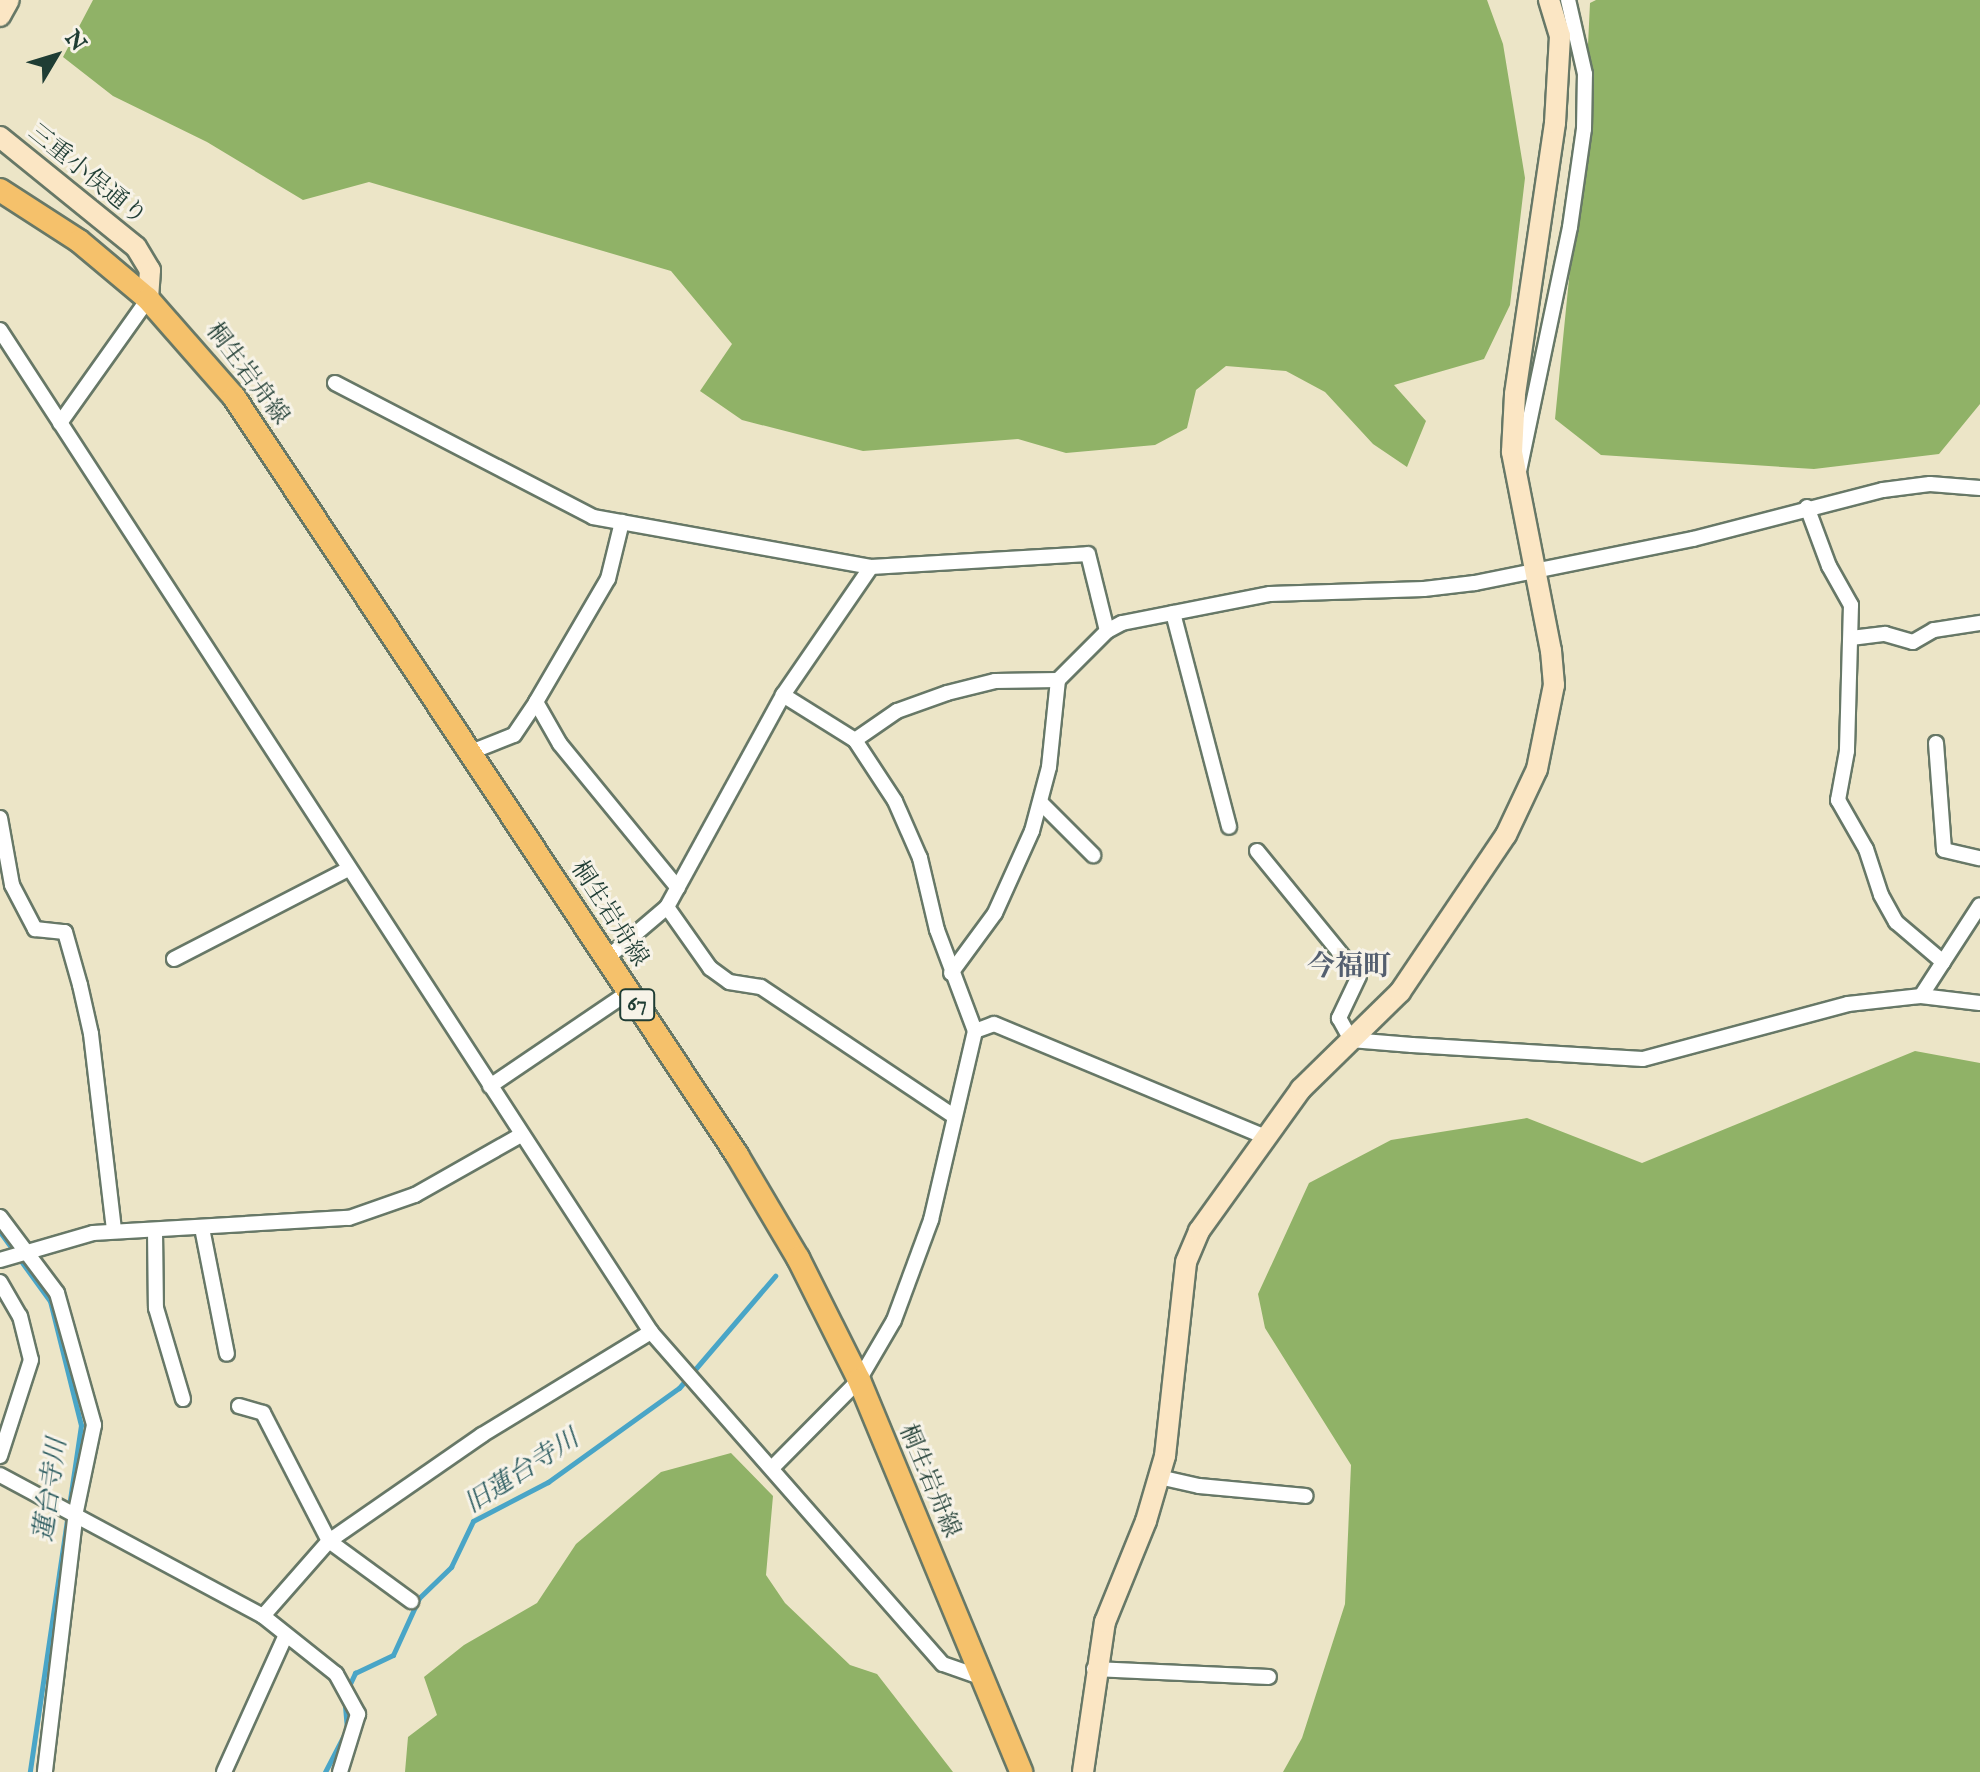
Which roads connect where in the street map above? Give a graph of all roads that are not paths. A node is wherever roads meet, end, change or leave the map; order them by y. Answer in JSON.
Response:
{"nodes":[{"id":1,"x":9,"y":0,"type":"edge"},
{"id":2,"x":1549,"y":0,"type":"edge"},
{"id":3,"x":1568,"y":0,"type":"edge"},
{"id":4,"x":0,"y":16,"type":"edge"},
{"id":5,"x":0,"y":137,"type":"edge"},
{"id":6,"x":0,"y":190,"type":"edge"},
{"id":7,"x":148,"y":299,"type":"junction"},
{"id":8,"x":0,"y":330,"type":"edge"},
{"id":9,"x":335,"y":383,"type":"dead end"},
{"id":10,"x":60,"y":423,"type":"junction"},
{"id":11,"x":1516,"y":484,"type":"junction"},
{"id":12,"x":1980,"y":488,"type":"edge"},
{"id":13,"x":1807,"y":507,"type":"junction"},
{"id":14,"x":622,"y":522,"type":"junction"},
{"id":15,"x":871,"y":567,"type":"junction"},
{"id":16,"x":1532,"y":571,"type":"junction"},
{"id":17,"x":1173,"y":613,"type":"junction"},
{"id":18,"x":1980,"y":623,"type":"edge"},
{"id":19,"x":1107,"y":631,"type":"junction"},
{"id":20,"x":1851,"y":638,"type":"junction"},
{"id":21,"x":1058,"y":680,"type":"junction"},
{"id":22,"x":783,"y":695,"type":"junction"},
{"id":23,"x":536,"y":702,"type":"junction"},
{"id":24,"x":855,"y":740,"type":"junction"},
{"id":25,"x":1936,"y":743,"type":"dead end"},
{"id":26,"x":471,"y":752,"type":"junction"},
{"id":27,"x":1041,"y":803,"type":"junction"},
{"id":28,"x":0,"y":818,"type":"edge"},
{"id":29,"x":1229,"y":827,"type":"dead end"},
{"id":30,"x":2,"y":841,"type":"edge"},
{"id":31,"x":1257,"y":851,"type":"dead end"},
{"id":32,"x":1093,"y":855,"type":"dead end"},
{"id":33,"x":1980,"y":858,"type":"edge"},
{"id":34,"x":348,"y":869,"type":"junction"},
{"id":35,"x":678,"y":888,"type":"junction"},
{"id":36,"x":1980,"y":905,"type":"edge"},
{"id":37,"x":667,"y":907,"type":"junction"},
{"id":38,"x":607,"y":958,"type":"junction"},
{"id":39,"x":174,"y":959,"type":"dead end"},
{"id":40,"x":1943,"y":962,"type":"junction"},
{"id":41,"x":951,"y":973,"type":"junction"},
{"id":42,"x":629,"y":992,"type":"junction"},
{"id":43,"x":1921,"y":996,"type":"junction"},
{"id":44,"x":1980,"y":1003,"type":"edge"},
{"id":45,"x":975,"y":1031,"type":"junction"},
{"id":46,"x":1351,"y":1040,"type":"junction"},
{"id":47,"x":490,"y":1086,"type":"junction"},
{"id":48,"x":954,"y":1116,"type":"junction"},
{"id":49,"x":521,"y":1135,"type":"junction"},
{"id":50,"x":1263,"y":1136,"type":"junction"},
{"id":51,"x":0,"y":1217,"type":"edge"},
{"id":52,"x":202,"y":1228,"type":"junction"},
{"id":53,"x":114,"y":1231,"type":"junction"},
{"id":54,"x":155,"y":1231,"type":"junction"},
{"id":55,"x":28,"y":1251,"type":"junction"},
{"id":56,"x":0,"y":1260,"type":"edge"},
{"id":57,"x":0,"y":1282,"type":"edge"},
{"id":58,"x":651,"y":1332,"type":"junction"},
{"id":59,"x":227,"y":1354,"type":"dead end"},
{"id":60,"x":859,"y":1380,"type":"junction"},
{"id":61,"x":183,"y":1399,"type":"dead end"},
{"id":62,"x":239,"y":1406,"type":"dead end"},
{"id":63,"x":0,"y":1456,"type":"edge"},
{"id":64,"x":774,"y":1466,"type":"junction"},
{"id":65,"x":0,"y":1475,"type":"edge"},
{"id":66,"x":1159,"y":1477,"type":"junction"},
{"id":67,"x":1306,"y":1496,"type":"dead end"},
{"id":68,"x":76,"y":1511,"type":"junction"},
{"id":69,"x":329,"y":1541,"type":"junction"},
{"id":70,"x":411,"y":1601,"type":"dead end"},
{"id":71,"x":263,"y":1616,"type":"junction"},
{"id":72,"x":286,"y":1635,"type":"junction"},
{"id":73,"x":1094,"y":1669,"type":"junction"},
{"id":74,"x":1269,"y":1677,"type":"dead end"},
{"id":75,"x":983,"y":1678,"type":"junction"},
{"id":76,"x":45,"y":1772,"type":"edge"},
{"id":77,"x":224,"y":1772,"type":"edge"},
{"id":78,"x":340,"y":1772,"type":"edge"},
{"id":79,"x":1021,"y":1772,"type":"edge"},
{"id":80,"x":1083,"y":1772,"type":"edge"}],
"edges":[{"from":1,"to":4,"type":"street"},
{"from":2,"to":11,"type":"street"},
{"from":3,"to":11,"type":"street"},
{"from":5,"to":7,"type":"street","name":"三重小俣通り"},
{"from":6,"to":7,"type":"main road","name":"桐生岩舟線","number":"67"},
{"from":7,"to":10,"type":"street"},
{"from":7,"to":26,"type":"main road","name":"桐生岩舟線","number":"67"},
{"from":8,"to":10,"type":"street"},
{"from":9,"to":14,"type":"street"},
{"from":10,"to":34,"type":"street"},
{"from":11,"to":16,"type":"street"},
{"from":12,"to":13,"type":"street"},
{"from":13,"to":16,"type":"street"},
{"from":13,"to":20,"type":"street"},
{"from":14,"to":15,"type":"street"},
{"from":14,"to":23,"type":"street"},
{"from":15,"to":19,"type":"street"},
{"from":15,"to":22,"type":"street"},
{"from":16,"to":17,"type":"street"},
{"from":16,"to":46,"type":"street"},
{"from":17,"to":19,"type":"street"},
{"from":17,"to":29,"type":"street"},
{"from":18,"to":20,"type":"street"},
{"from":19,"to":21,"type":"street"},
{"from":20,"to":40,"type":"street"},
{"from":21,"to":24,"type":"street"},
{"from":21,"to":27,"type":"street"},
{"from":22,"to":24,"type":"street"},
{"from":22,"to":35,"type":"street"},
{"from":23,"to":26,"type":"street"},
{"from":23,"to":35,"type":"street"},
{"from":24,"to":41,"type":"street"},
{"from":25,"to":33,"type":"street"},
{"from":26,"to":38,"type":"main road","name":"桐生岩舟線","number":"67"},
{"from":27,"to":32,"type":"street"},
{"from":27,"to":41,"type":"street"},
{"from":28,"to":30,"type":"street"},
{"from":30,"to":53,"type":"street"},
{"from":31,"to":46,"type":"street"},
{"from":34,"to":39,"type":"street"},
{"from":34,"to":47,"type":"street"},
{"from":35,"to":37,"type":"street"},
{"from":36,"to":40,"type":"street"},
{"from":37,"to":38,"type":"street"},
{"from":37,"to":48,"type":"street"},
{"from":38,"to":42,"type":"main road","name":"桐生岩舟線","number":"67"},
{"from":40,"to":43,"type":"street"},
{"from":41,"to":45,"type":"street"},
{"from":42,"to":47,"type":"street"},
{"from":42,"to":60,"type":"main road","name":"桐生岩舟線","number":"67"},
{"from":43,"to":44,"type":"street"},
{"from":43,"to":46,"type":"street"},
{"from":45,"to":48,"type":"street"},
{"from":45,"to":50,"type":"street"},
{"from":46,"to":50,"type":"street"},
{"from":47,"to":49,"type":"street"},
{"from":48,"to":60,"type":"street"},
{"from":49,"to":52,"type":"street"},
{"from":49,"to":58,"type":"street"},
{"from":50,"to":66,"type":"street"},
{"from":51,"to":55,"type":"street"},
{"from":52,"to":54,"type":"street"},
{"from":52,"to":59,"type":"street"},
{"from":53,"to":54,"type":"street"},
{"from":53,"to":55,"type":"street"},
{"from":54,"to":61,"type":"street"},
{"from":55,"to":56,"type":"street"},
{"from":55,"to":68,"type":"street"},
{"from":57,"to":63,"type":"street"},
{"from":58,"to":64,"type":"street"},
{"from":58,"to":69,"type":"street"},
{"from":60,"to":64,"type":"street"},
{"from":60,"to":75,"type":"main road","name":"桐生岩舟線","number":"67"},
{"from":62,"to":69,"type":"street"},
{"from":64,"to":75,"type":"street"},
{"from":65,"to":68,"type":"street"},
{"from":66,"to":67,"type":"street"},
{"from":66,"to":73,"type":"street"},
{"from":68,"to":71,"type":"street"},
{"from":68,"to":76,"type":"street"},
{"from":69,"to":70,"type":"street"},
{"from":69,"to":71,"type":"street"},
{"from":71,"to":72,"type":"street"},
{"from":72,"to":77,"type":"street"},
{"from":72,"to":78,"type":"street"},
{"from":73,"to":74,"type":"street"},
{"from":73,"to":80,"type":"street"},
{"from":75,"to":79,"type":"main road","name":"桐生岩舟線","number":"67"}]}
